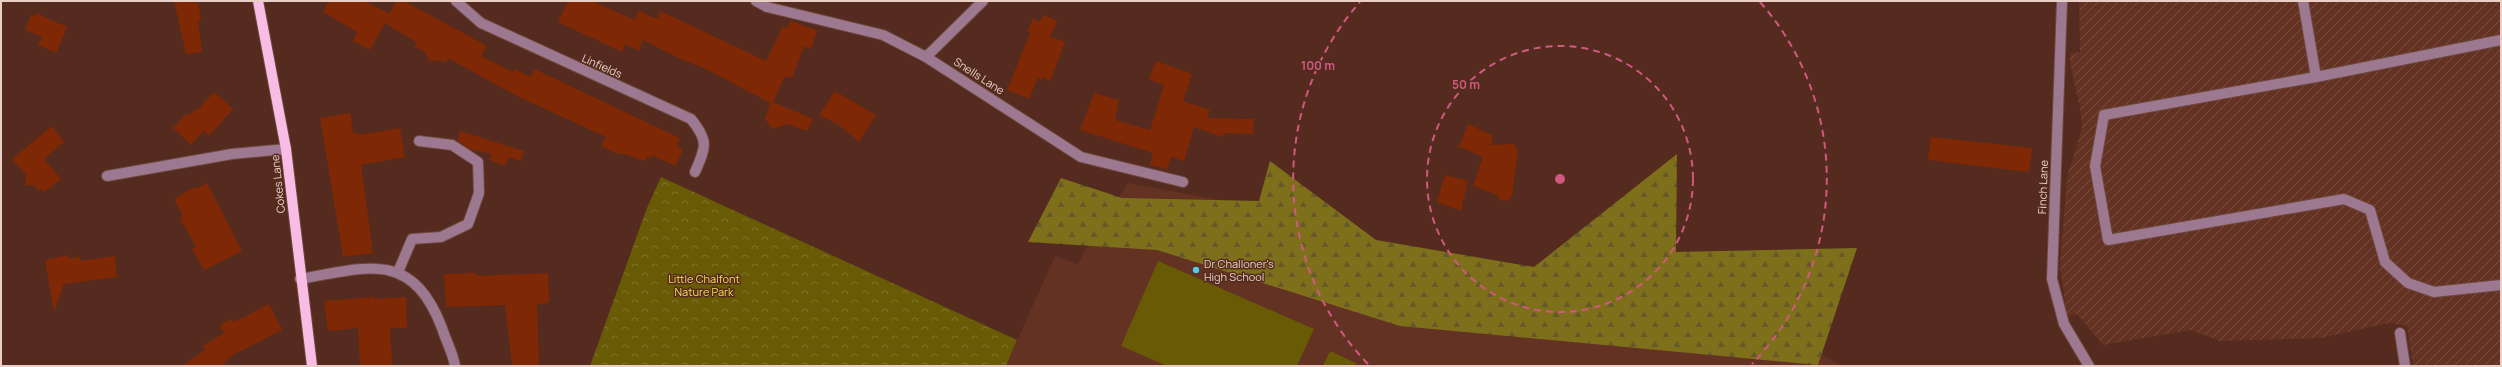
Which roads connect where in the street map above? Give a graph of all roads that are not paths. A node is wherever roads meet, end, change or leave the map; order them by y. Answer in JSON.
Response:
{"nodes":[{"id":1,"x":258,"y":1,"type":"edge"},
{"id":2,"x":456,"y":1,"type":"edge"},
{"id":3,"x":756,"y":1,"type":"edge"},
{"id":4,"x":983,"y":1,"type":"edge"},
{"id":5,"x":2062,"y":1,"type":"edge"},
{"id":6,"x":2303,"y":1,"type":"edge"},
{"id":7,"x":2501,"y":40,"type":"edge"},
{"id":8,"x":926,"y":57,"type":"junction"},
{"id":9,"x":2316,"y":77,"type":"junction"},
{"id":10,"x":419,"y":141,"type":"dead end"},
{"id":11,"x":286,"y":149,"type":"junction"},
{"id":12,"x":695,"y":172,"type":"dead end"},
{"id":13,"x":107,"y":176,"type":"dead end"},
{"id":14,"x":1182,"y":182,"type":"dead end"},
{"id":15,"x":398,"y":272,"type":"junction"},
{"id":16,"x":300,"y":279,"type":"junction"},
{"id":17,"x":2501,"y":285,"type":"edge"},
{"id":18,"x":2400,"y":333,"type":"dead end"},
{"id":19,"x":455,"y":365,"type":"edge"},
{"id":20,"x":312,"y":366,"type":"edge"},
{"id":21,"x":2089,"y":366,"type":"edge"},
{"id":22,"x":2405,"y":366,"type":"edge"}],
"edges":[{"from":1,"to":11,"type":"main road","name":"Cokes Lane"},
{"from":2,"to":12,"type":"street","name":"Linfields"},
{"from":3,"to":8,"type":"street","name":"Snells Lane"},
{"from":4,"to":8,"type":"street"},
{"from":5,"to":21,"type":"street","name":"Finch Lane"},
{"from":6,"to":9,"type":"street"},
{"from":7,"to":9,"type":"street"},
{"from":8,"to":14,"type":"street","name":"Snells Lane"},
{"from":9,"to":17,"type":"street"},
{"from":10,"to":15,"type":"street"},
{"from":11,"to":13,"type":"street"},
{"from":11,"to":16,"type":"main road","name":"Cokes Lane"},
{"from":15,"to":16,"type":"street"},
{"from":15,"to":19,"type":"street"},
{"from":16,"to":20,"type":"main road","name":"Cokes Lane"},
{"from":18,"to":22,"type":"street"}]}
